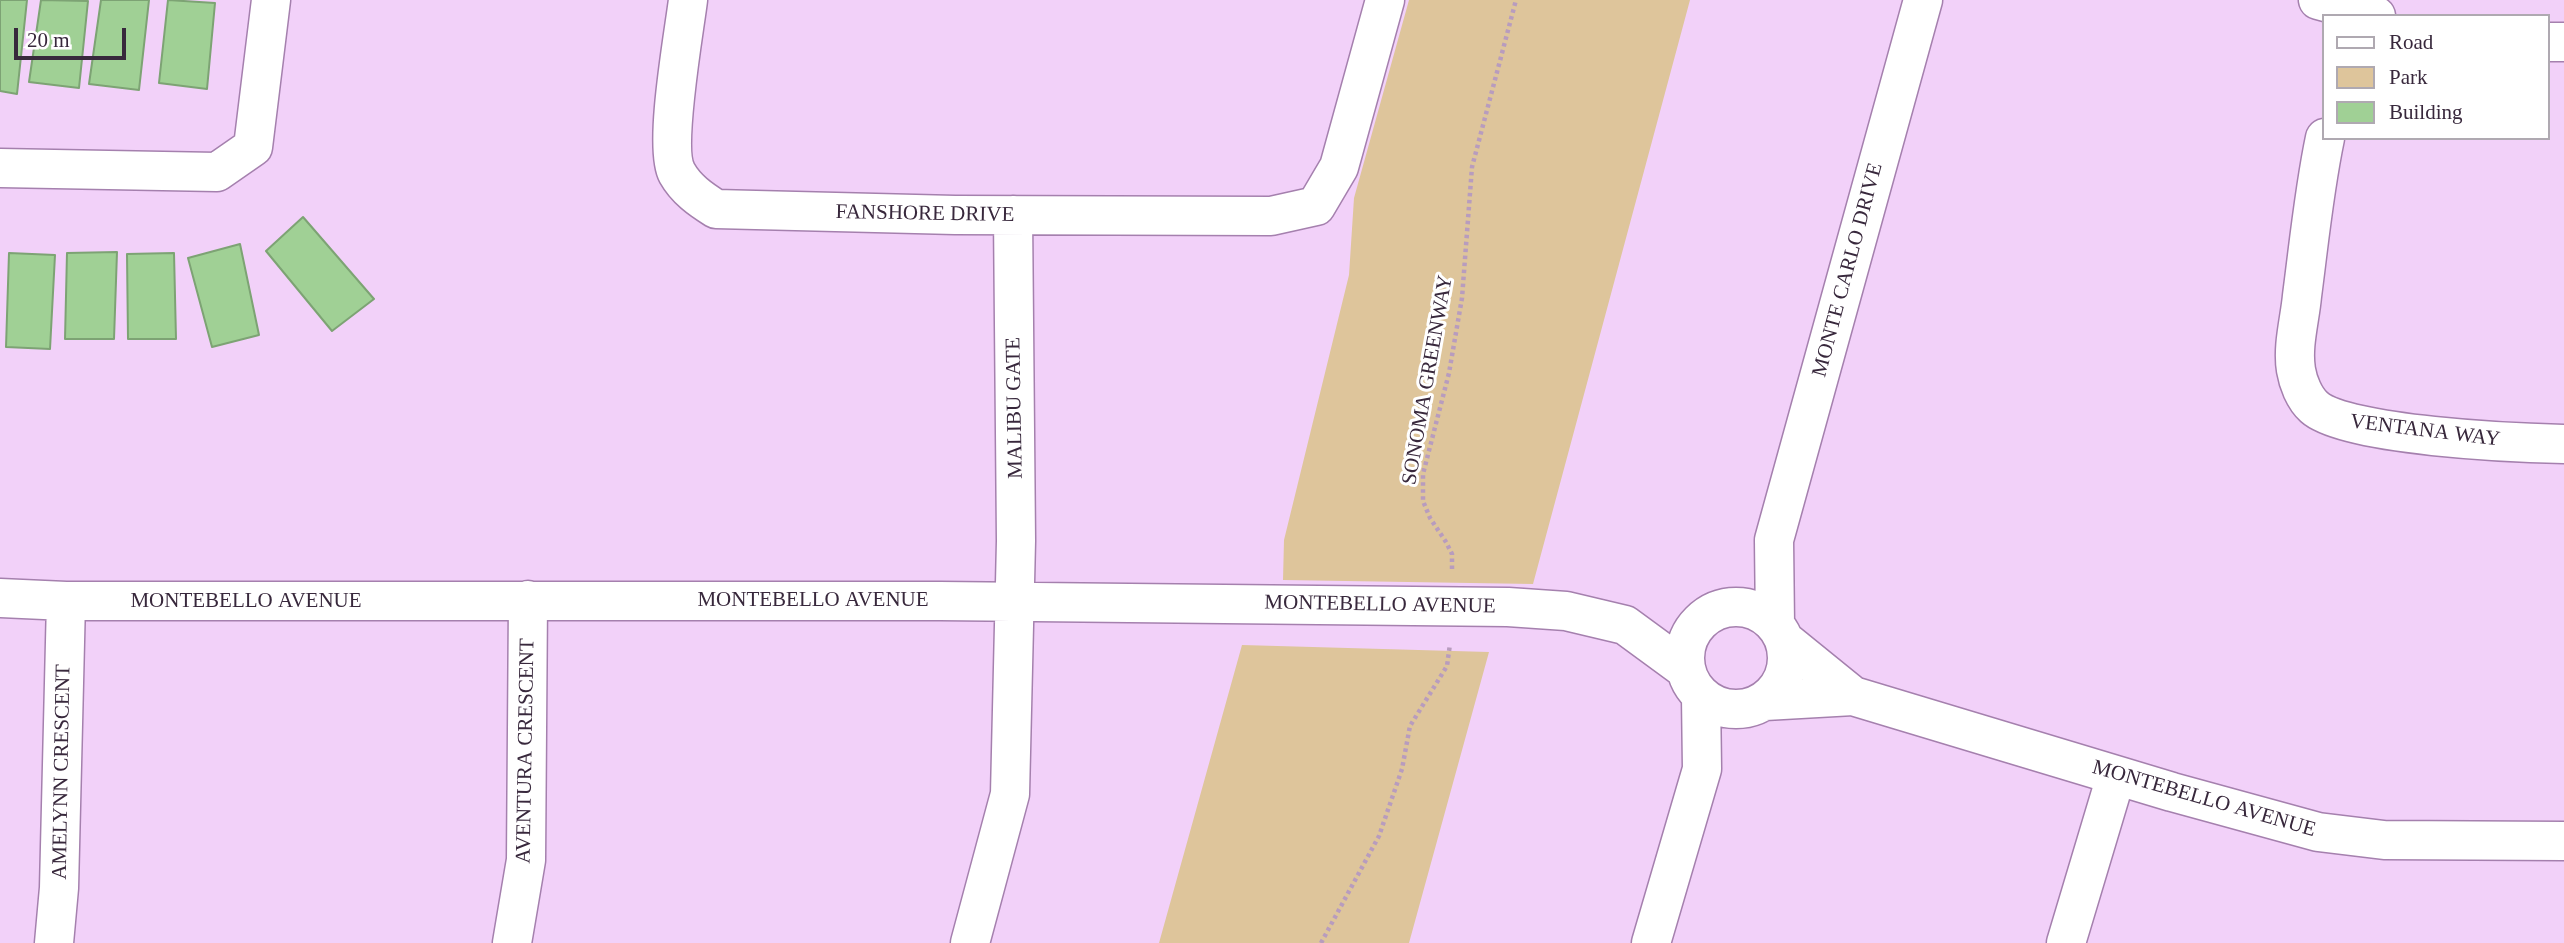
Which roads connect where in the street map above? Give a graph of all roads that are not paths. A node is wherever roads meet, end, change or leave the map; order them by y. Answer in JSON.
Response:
{"nodes":[{"id":1,"x":271,"y":0,"type":"edge"},
{"id":2,"x":688,"y":0,"type":"edge"},
{"id":3,"x":1385,"y":0,"type":"edge"},
{"id":4,"x":1923,"y":0,"type":"edge"},
{"id":5,"x":2318,"y":0,"type":"edge"},
{"id":6,"x":2361,"y":14,"type":"edge"},
{"id":7,"x":2325,"y":140,"type":"edge"},
{"id":8,"x":0,"y":168,"type":"edge"},
{"id":9,"x":1013,"y":215,"type":"junction"},
{"id":10,"x":2564,"y":444,"type":"edge"},
{"id":11,"x":1774,"y":540,"type":"junction"},
{"id":12,"x":0,"y":598,"type":"edge"},
{"id":13,"x":528,"y":600,"type":"junction"},
{"id":14,"x":66,"y":601,"type":"junction"},
{"id":15,"x":1015,"y":601,"type":"junction"},
{"id":16,"x":1717,"y":611,"type":"junction"},
{"id":17,"x":1625,"y":625,"type":"junction"},
{"id":18,"x":1779,"y":632,"type":"junction"},
{"id":19,"x":1693,"y":683,"type":"junction"},
{"id":20,"x":1853,"y":696,"type":"junction"},
{"id":21,"x":1758,"y":704,"type":"junction"},
{"id":22,"x":1702,"y":769,"type":"junction"},
{"id":23,"x":2116,"y":776,"type":"junction"},
{"id":24,"x":2564,"y":841,"type":"edge"},
{"id":25,"x":54,"y":943,"type":"edge"},
{"id":26,"x":512,"y":943,"type":"edge"},
{"id":27,"x":970,"y":943,"type":"edge"},
{"id":28,"x":1651,"y":943,"type":"edge"},
{"id":29,"x":2066,"y":943,"type":"edge"}],
"edges":[{"from":1,"to":8,"type":"street"},
{"from":2,"to":9,"type":"street","name":"FANSHORE DRIVE"},
{"from":3,"to":9,"type":"street","name":"FANSHORE DRIVE"},
{"from":4,"to":11,"type":"street","name":"MONTE CARLO DRIVE"},
{"from":5,"to":6,"type":"street"},
{"from":7,"to":10,"type":"street","name":"VENTANA WAY"},
{"from":9,"to":15,"type":"street","name":"MALIBU GATE"},
{"from":11,"to":16,"type":"street","name":"MONTE CARLO DRIVE"},
{"from":11,"to":18,"type":"street","name":"MONTE CARLO DRIVE"},
{"from":12,"to":14,"type":"street","name":"MONTEBELLO AVENUE"},
{"from":13,"to":14,"type":"street","name":"MONTEBELLO AVENUE"},
{"from":13,"to":15,"type":"street","name":"MONTEBELLO AVENUE"},
{"from":13,"to":26,"type":"street","name":"AVENTURA CRESCENT"},
{"from":14,"to":25,"type":"street","name":"AMELYNN CRESCENT"},
{"from":15,"to":17,"type":"street","name":"MONTEBELLO AVENUE"},
{"from":15,"to":27,"type":"street"},
{"from":16,"to":17,"type":"street","name":"MONTEBELLO AVENUE"},
{"from":16,"to":18,"type":"street"},
{"from":16,"to":19,"type":"street"},
{"from":17,"to":19,"type":"street","name":"MONTEBELLO AVENUE"},
{"from":18,"to":20,"type":"street","name":"MONTEBELLO AVENUE"},
{"from":18,"to":21,"type":"street"},
{"from":19,"to":21,"type":"street"},
{"from":19,"to":22,"type":"street"},
{"from":20,"to":21,"type":"street","name":"MONTEBELLO AVENUE"},
{"from":20,"to":23,"type":"street","name":"MONTEBELLO AVENUE"},
{"from":21,"to":22,"type":"street"},
{"from":22,"to":28,"type":"street"},
{"from":23,"to":24,"type":"street","name":"MONTEBELLO AVENUE"},
{"from":23,"to":29,"type":"street"}]}
